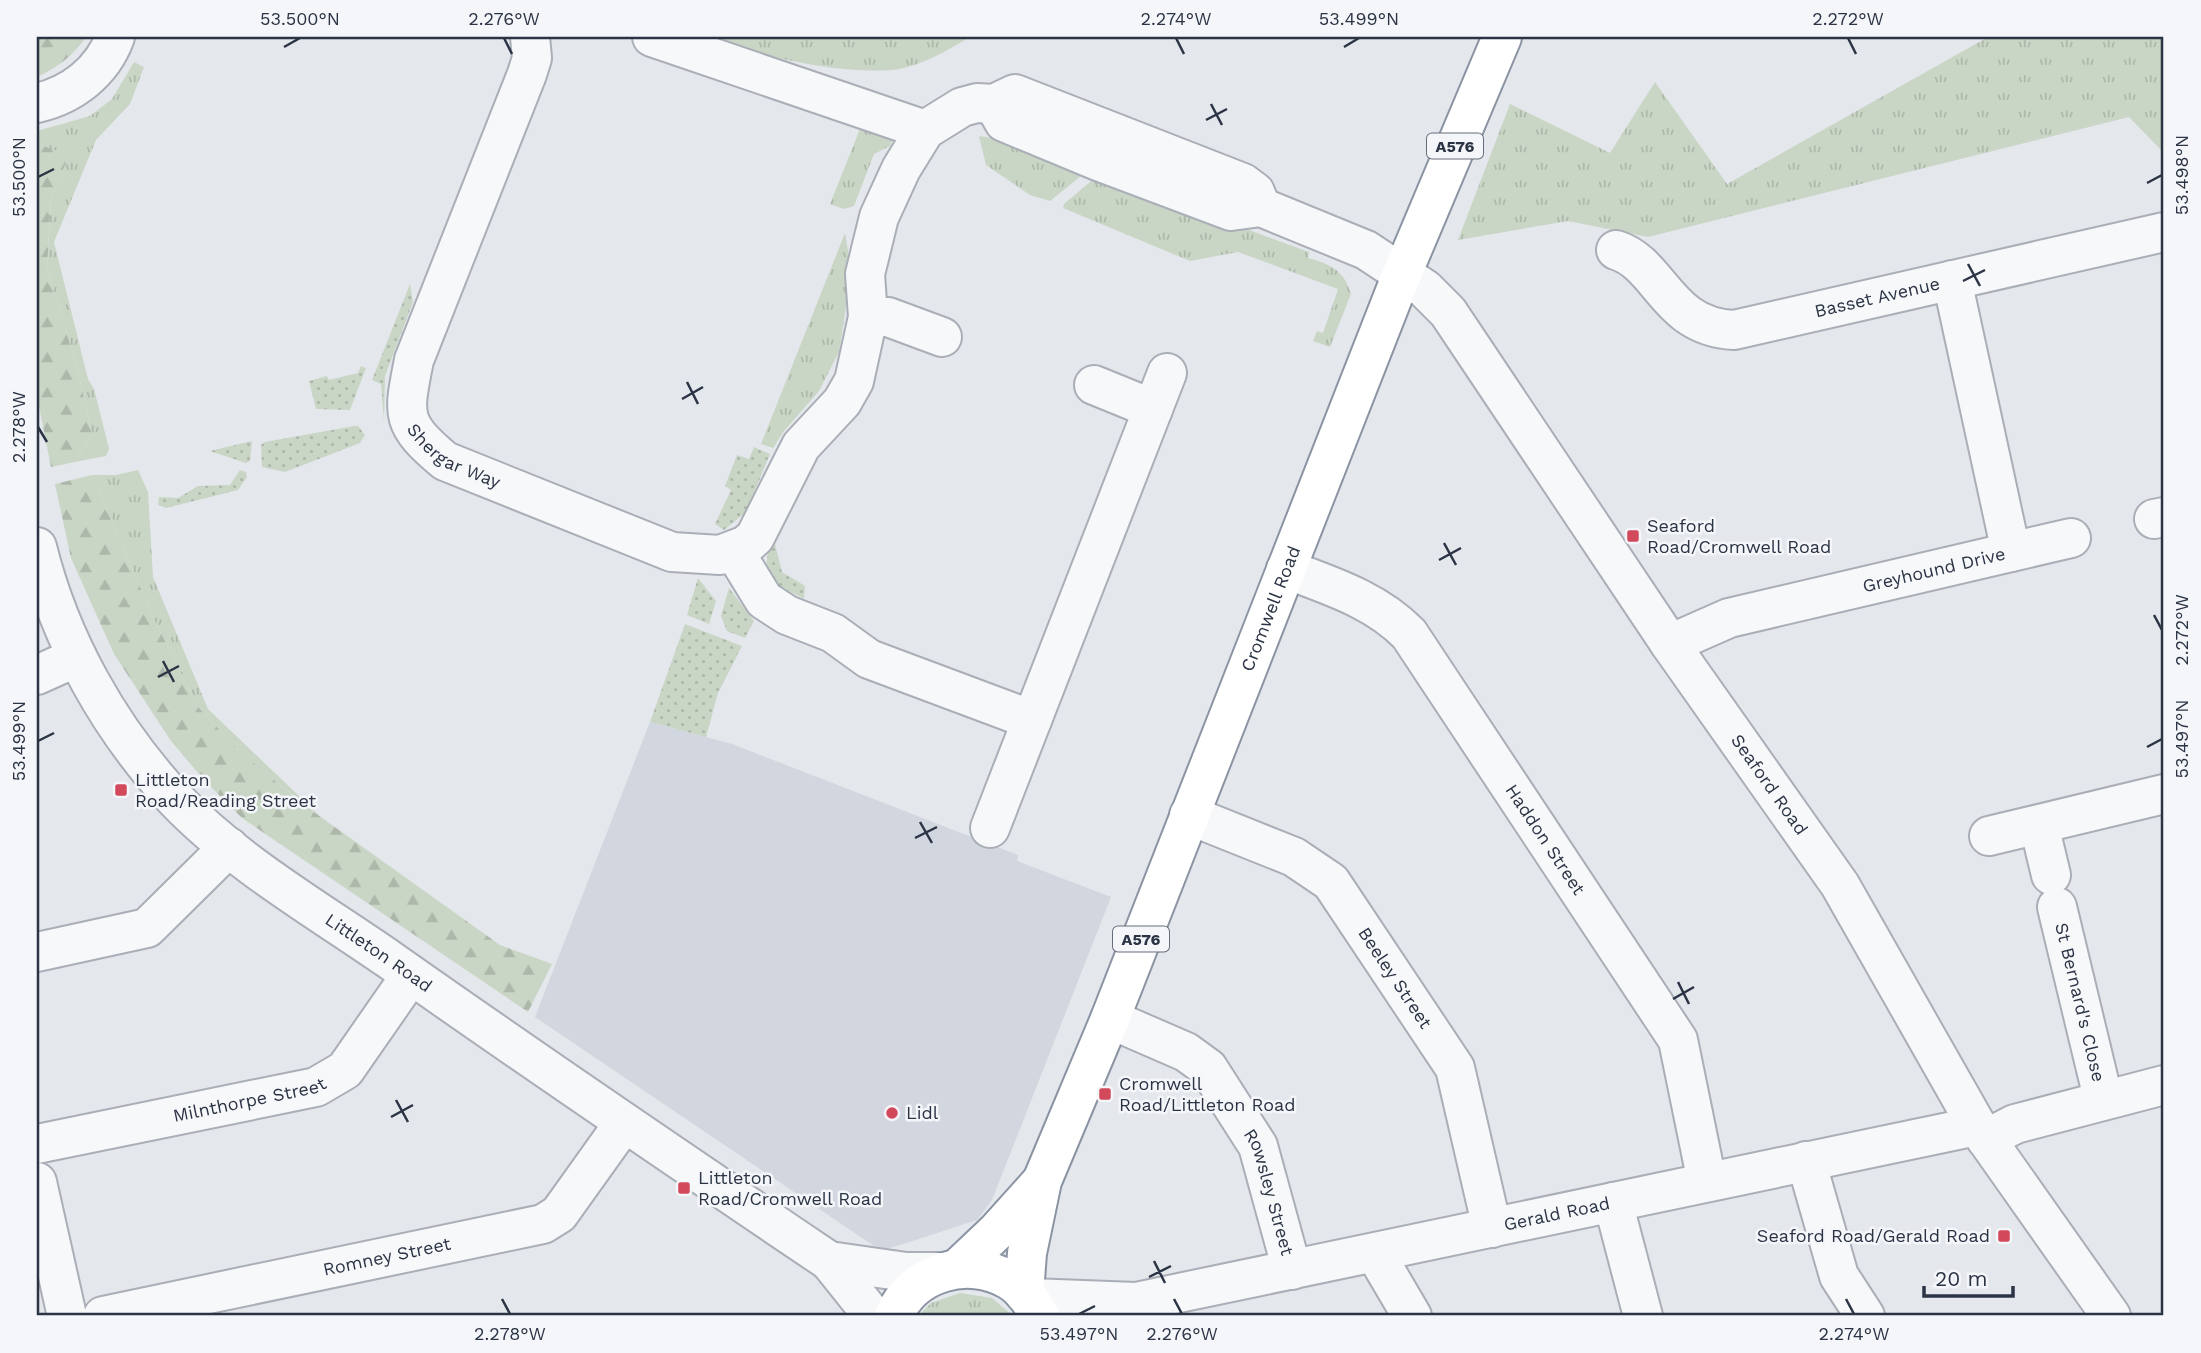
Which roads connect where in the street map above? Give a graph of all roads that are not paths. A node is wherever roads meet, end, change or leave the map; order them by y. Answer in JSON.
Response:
{"nodes":[{"id":1,"x":115,"y":37,"type":"edge"},
{"id":2,"x":530,"y":37,"type":"edge"},
{"id":3,"x":652,"y":37,"type":"edge"},
{"id":4,"x":1502,"y":37,"type":"edge"},
{"id":5,"x":37,"y":103,"type":"edge"},
{"id":6,"x":925,"y":130,"type":"junction"},
{"id":7,"x":2164,"y":232,"type":"edge"},
{"id":8,"x":1616,"y":250,"type":"dead end"},
{"id":9,"x":1402,"y":274,"type":"junction"},
{"id":10,"x":1952,"y":280,"type":"junction"},
{"id":11,"x":868,"y":317,"type":"junction"},
{"id":12,"x":943,"y":337,"type":"dead end"},
{"id":13,"x":1167,"y":373,"type":"dead end"},
{"id":14,"x":1094,"y":385,"type":"dead end"},
{"id":15,"x":1153,"y":409,"type":"junction"},
{"id":16,"x":2071,"y":538,"type":"dead end"},
{"id":17,"x":37,"y":547,"type":"edge"},
{"id":18,"x":734,"y":551,"type":"junction"},
{"id":19,"x":2011,"y":552,"type":"junction"},
{"id":20,"x":1286,"y":569,"type":"junction"},
{"id":21,"x":1670,"y":644,"type":"junction"},
{"id":22,"x":78,"y":657,"type":"junction"},
{"id":23,"x":37,"y":675,"type":"edge"},
{"id":24,"x":1032,"y":720,"type":"junction"},
{"id":25,"x":2164,"y":794,"type":"edge"},
{"id":26,"x":1189,"y":815,"type":"junction"},
{"id":27,"x":2039,"y":825,"type":"junction"},
{"id":28,"x":990,"y":828,"type":"dead end"},
{"id":29,"x":1989,"y":836,"type":"dead end"},
{"id":30,"x":229,"y":847,"type":"junction"},
{"id":31,"x":37,"y":952,"type":"edge"},
{"id":32,"x":411,"y":975,"type":"junction"},
{"id":33,"x":1110,"y":1019,"type":"junction"},
{"id":34,"x":2164,"y":1085,"type":"edge"},
{"id":35,"x":2104,"y":1098,"type":"junction"},
{"id":36,"x":624,"y":1123,"type":"junction"},
{"id":37,"x":1981,"y":1133,"type":"junction"},
{"id":38,"x":37,"y":1144,"type":"edge"},
{"id":39,"x":1806,"y":1161,"type":"junction"},
{"id":40,"x":1042,"y":1181,"type":"junction"},
{"id":41,"x":37,"y":1182,"type":"edge"},
{"id":42,"x":1707,"y":1182,"type":"junction"},
{"id":43,"x":1613,"y":1202,"type":"junction"},
{"id":44,"x":1492,"y":1228,"type":"junction"},
{"id":45,"x":1375,"y":1253,"type":"junction"},
{"id":46,"x":829,"y":1261,"type":"junction"},
{"id":47,"x":950,"y":1270,"type":"junction"},
{"id":48,"x":1292,"y":1270,"type":"junction"},
{"id":49,"x":1031,"y":1302,"type":"edge"},
{"id":50,"x":1126,"y":1309,"type":"edge"},
{"id":51,"x":128,"y":1314,"type":"edge"},
{"id":52,"x":66,"y":1316,"type":"edge"},
{"id":53,"x":873,"y":1316,"type":"edge"},
{"id":54,"x":894,"y":1316,"type":"edge"},
{"id":55,"x":1412,"y":1316,"type":"edge"},
{"id":56,"x":1643,"y":1316,"type":"edge"},
{"id":57,"x":1865,"y":1316,"type":"edge"},
{"id":58,"x":2111,"y":1316,"type":"edge"}],
"edges":[{"from":1,"to":5,"type":"street"},
{"from":2,"to":18,"type":"street","name":"Shergar Way"},
{"from":3,"to":6,"type":"street"},
{"from":4,"to":9,"type":"highway","name":"Cromwell Road","number":"A576"},
{"from":6,"to":9,"type":"street","name":"Seaford Road"},
{"from":6,"to":11,"type":"street"},
{"from":7,"to":10,"type":"street","name":"Basset Avenue"},
{"from":8,"to":10,"type":"street","name":"Basset Avenue"},
{"from":9,"to":20,"type":"highway","name":"Cromwell Road","number":"A576"},
{"from":9,"to":21,"type":"street","name":"Seaford Road"},
{"from":10,"to":19,"type":"street","name":"Greyhound Drive"},
{"from":11,"to":12,"type":"street"},
{"from":11,"to":18,"type":"street"},
{"from":13,"to":15,"type":"street"},
{"from":14,"to":15,"type":"street"},
{"from":15,"to":24,"type":"street"},
{"from":16,"to":19,"type":"street"},
{"from":17,"to":22,"type":"street","name":"Littleton Road"},
{"from":18,"to":24,"type":"street"},
{"from":19,"to":21,"type":"street","name":"Greyhound Drive"},
{"from":20,"to":26,"type":"highway","name":"Cromwell Road","number":"A576"},
{"from":20,"to":42,"type":"street","name":"Haddon Street"},
{"from":21,"to":37,"type":"street","name":"Seaford Road"},
{"from":22,"to":23,"type":"street"},
{"from":22,"to":30,"type":"street","name":"Littleton Road"},
{"from":24,"to":28,"type":"street"},
{"from":25,"to":27,"type":"street"},
{"from":26,"to":33,"type":"highway","name":"Cromwell Road","number":"A576"},
{"from":26,"to":44,"type":"street","name":"Beeley Street"},
{"from":27,"to":29,"type":"street"},
{"from":27,"to":35,"type":"street","name":"St Bernard's Close"},
{"from":30,"to":31,"type":"street"},
{"from":30,"to":32,"type":"street","name":"Littleton Road"},
{"from":32,"to":36,"type":"street","name":"Littleton Road"},
{"from":32,"to":38,"type":"street","name":"Milnthorpe Street"},
{"from":33,"to":40,"type":"highway","name":"Cromwell Road","number":"A576"},
{"from":33,"to":48,"type":"street","name":"Rowsley Street"},
{"from":34,"to":35,"type":"street","name":"Gerald Road"},
{"from":35,"to":37,"type":"street","name":"Gerald Road"},
{"from":36,"to":46,"type":"street","name":"Littleton Road"},
{"from":36,"to":51,"type":"street","name":"Romney Street"},
{"from":37,"to":39,"type":"street","name":"Gerald Road"},
{"from":37,"to":58,"type":"street","name":"Seaford Road"},
{"from":39,"to":42,"type":"street","name":"Gerald Road"},
{"from":39,"to":57,"type":"street"},
{"from":40,"to":47,"type":"highway","name":"Cromwell Road","number":"A576"},
{"from":40,"to":49,"type":"highway","name":"Cromwell Road","number":"A576"},
{"from":41,"to":52,"type":"street"},
{"from":42,"to":43,"type":"street","name":"Gerald Road"},
{"from":43,"to":44,"type":"street","name":"Gerald Road"},
{"from":43,"to":56,"type":"street"},
{"from":44,"to":45,"type":"street","name":"Gerald Road"},
{"from":45,"to":48,"type":"street","name":"Gerald Road"},
{"from":45,"to":55,"type":"street"},
{"from":46,"to":47,"type":"street","name":"Littleton Road"},
{"from":46,"to":53,"type":"street","name":"Littleton Road"},
{"from":47,"to":49,"type":"highway"},
{"from":47,"to":54,"type":"highway","number":"A576"},
{"from":48,"to":50,"type":"street","name":"Gerald Road"},
{"from":49,"to":50,"type":"street","name":"Gerald Road"}]}
